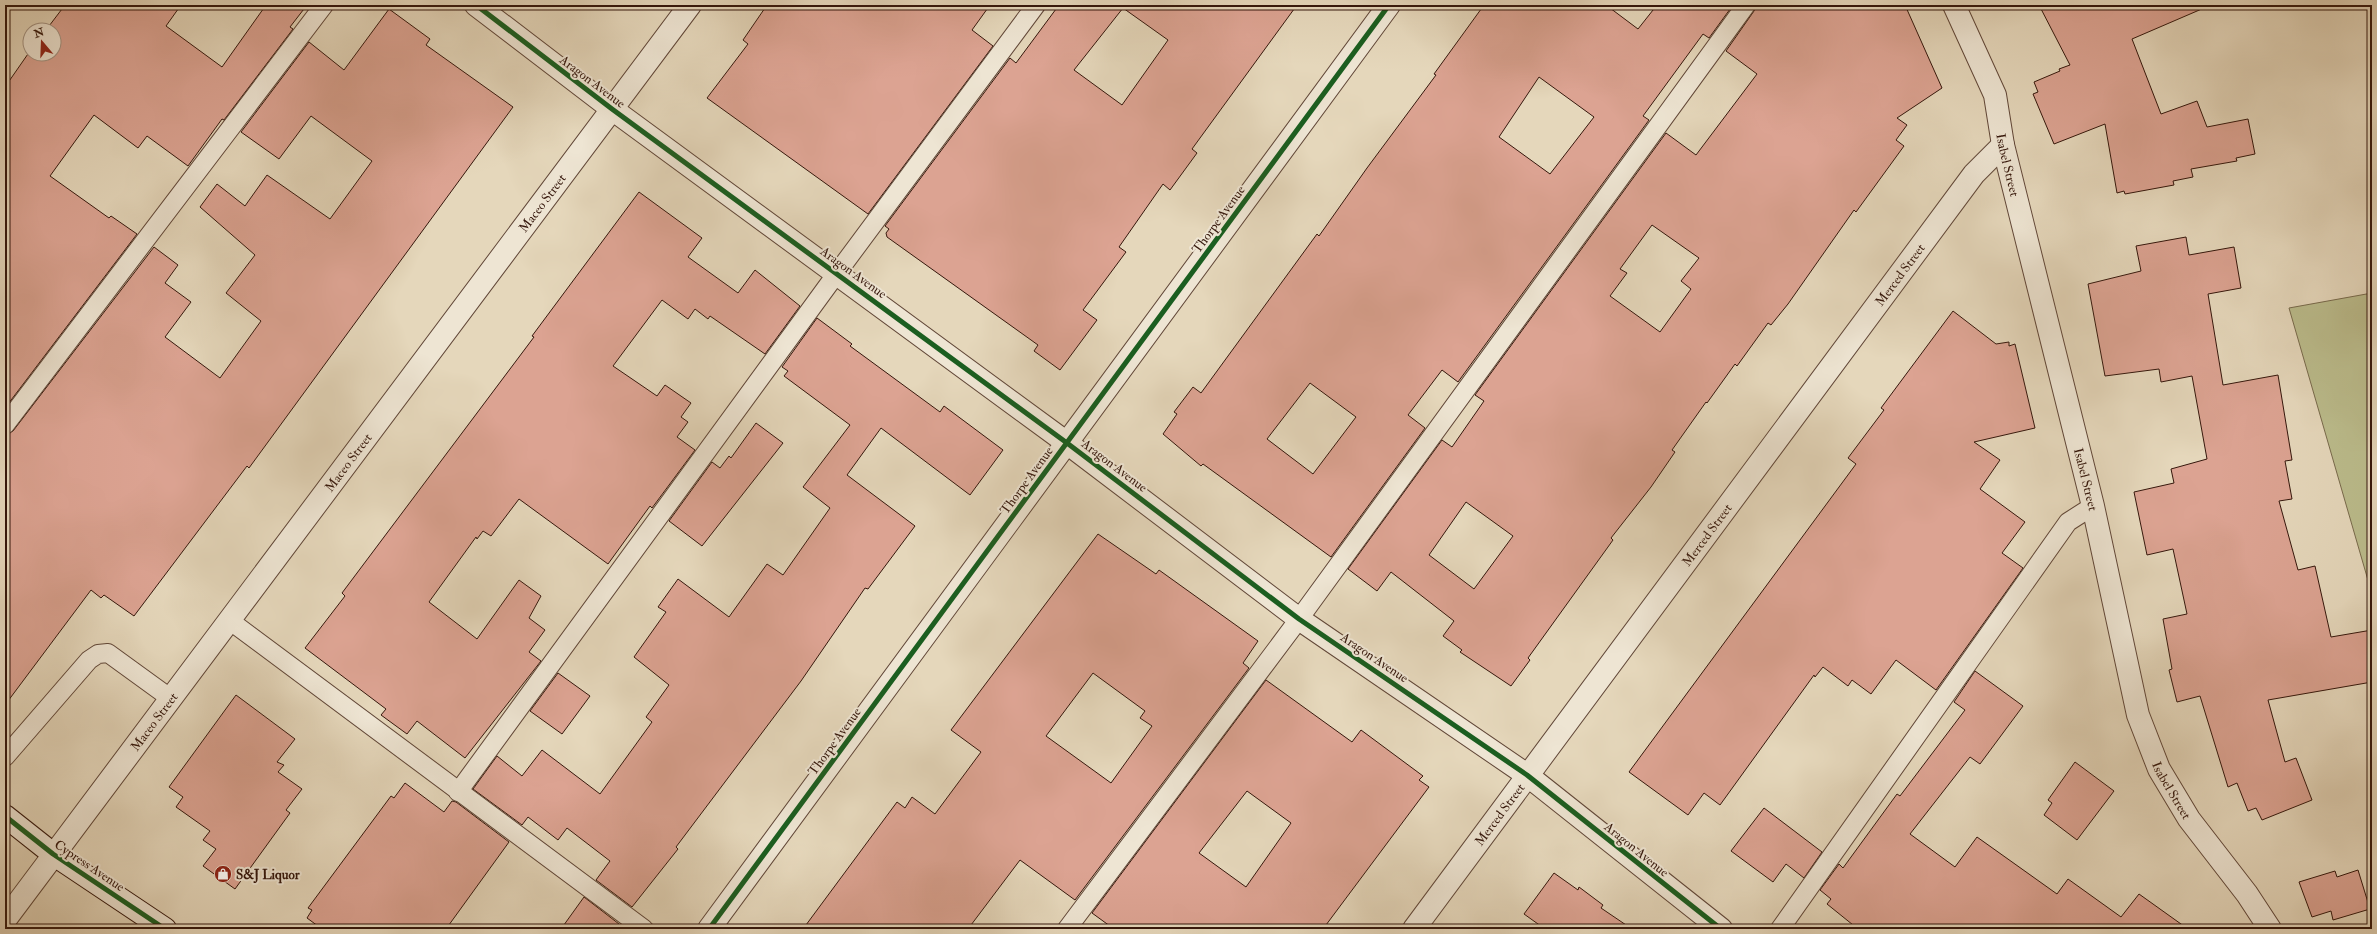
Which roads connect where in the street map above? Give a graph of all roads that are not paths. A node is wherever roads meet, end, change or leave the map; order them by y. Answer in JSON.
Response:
{"nodes":[{"id":1,"x":324,"y":5,"type":"edge"},
{"id":2,"x":476,"y":5,"type":"edge"},
{"id":3,"x":690,"y":5,"type":"edge"},
{"id":4,"x":1036,"y":5,"type":"edge"},
{"id":5,"x":1389,"y":5,"type":"edge"},
{"id":6,"x":1746,"y":5,"type":"edge"},
{"id":7,"x":1954,"y":5,"type":"edge"},
{"id":8,"x":612,"y":109,"type":"junction"},
{"id":9,"x":2003,"y":145,"type":"junction"},
{"id":10,"x":837,"y":273,"type":"junction"},
{"id":11,"x":5,"y":425,"type":"edge"},
{"id":12,"x":1067,"y":443,"type":"junction"},
{"id":13,"x":2093,"y":506,"type":"junction"},
{"id":14,"x":1299,"y":619,"type":"junction"},
{"id":15,"x":229,"y":620,"type":"junction"},
{"id":16,"x":170,"y":698,"type":"junction"},
{"id":17,"x":5,"y":757,"type":"edge"},
{"id":18,"x":1527,"y":775,"type":"junction"},
{"id":19,"x":458,"y":792,"type":"junction"},
{"id":20,"x":5,"y":816,"type":"edge"},
{"id":21,"x":54,"y":854,"type":"junction"},
{"id":22,"x":5,"y":920,"type":"edge"},
{"id":23,"x":165,"y":929,"type":"edge"},
{"id":24,"x":644,"y":929,"type":"edge"},
{"id":25,"x":709,"y":929,"type":"edge"},
{"id":26,"x":1068,"y":929,"type":"edge"},
{"id":27,"x":1414,"y":929,"type":"edge"},
{"id":28,"x":1720,"y":929,"type":"edge"},
{"id":29,"x":1780,"y":929,"type":"edge"},
{"id":30,"x":2270,"y":929,"type":"edge"}],
"edges":[{"from":1,"to":11,"type":"lane"},
{"from":2,"to":8,"type":"street","name":"Aragon Avenue"},
{"from":3,"to":8,"type":"street","name":"Maceo Street"},
{"from":4,"to":10,"type":"lane"},
{"from":5,"to":12,"type":"street","name":"Thorpe Avenue"},
{"from":6,"to":14,"type":"lane"},
{"from":7,"to":9,"type":"street","name":"Isabel Street"},
{"from":8,"to":10,"type":"street","name":"Aragon Avenue"},
{"from":8,"to":15,"type":"street","name":"Maceo Street"},
{"from":9,"to":13,"type":"street","name":"Isabel Street"},
{"from":9,"to":18,"type":"street","name":"Merced Street"},
{"from":10,"to":12,"type":"street","name":"Aragon Avenue"},
{"from":10,"to":19,"type":"lane"},
{"from":12,"to":14,"type":"street","name":"Aragon Avenue"},
{"from":12,"to":25,"type":"street","name":"Thorpe Avenue"},
{"from":13,"to":29,"type":"lane"},
{"from":13,"to":30,"type":"street","name":"Isabel Street"},
{"from":14,"to":18,"type":"street","name":"Aragon Avenue"},
{"from":14,"to":26,"type":"lane"},
{"from":15,"to":16,"type":"street","name":"Maceo Street"},
{"from":15,"to":19,"type":"lane"},
{"from":16,"to":17,"type":"lane"},
{"from":16,"to":21,"type":"street","name":"Maceo Street"},
{"from":18,"to":27,"type":"street","name":"Merced Street"},
{"from":18,"to":28,"type":"street","name":"Aragon Avenue"},
{"from":19,"to":24,"type":"lane"},
{"from":20,"to":21,"type":"street","name":"Cypress Avenue"},
{"from":21,"to":22,"type":"street","name":"Maceo Street"},
{"from":21,"to":23,"type":"street","name":"Cypress Avenue"}]}
